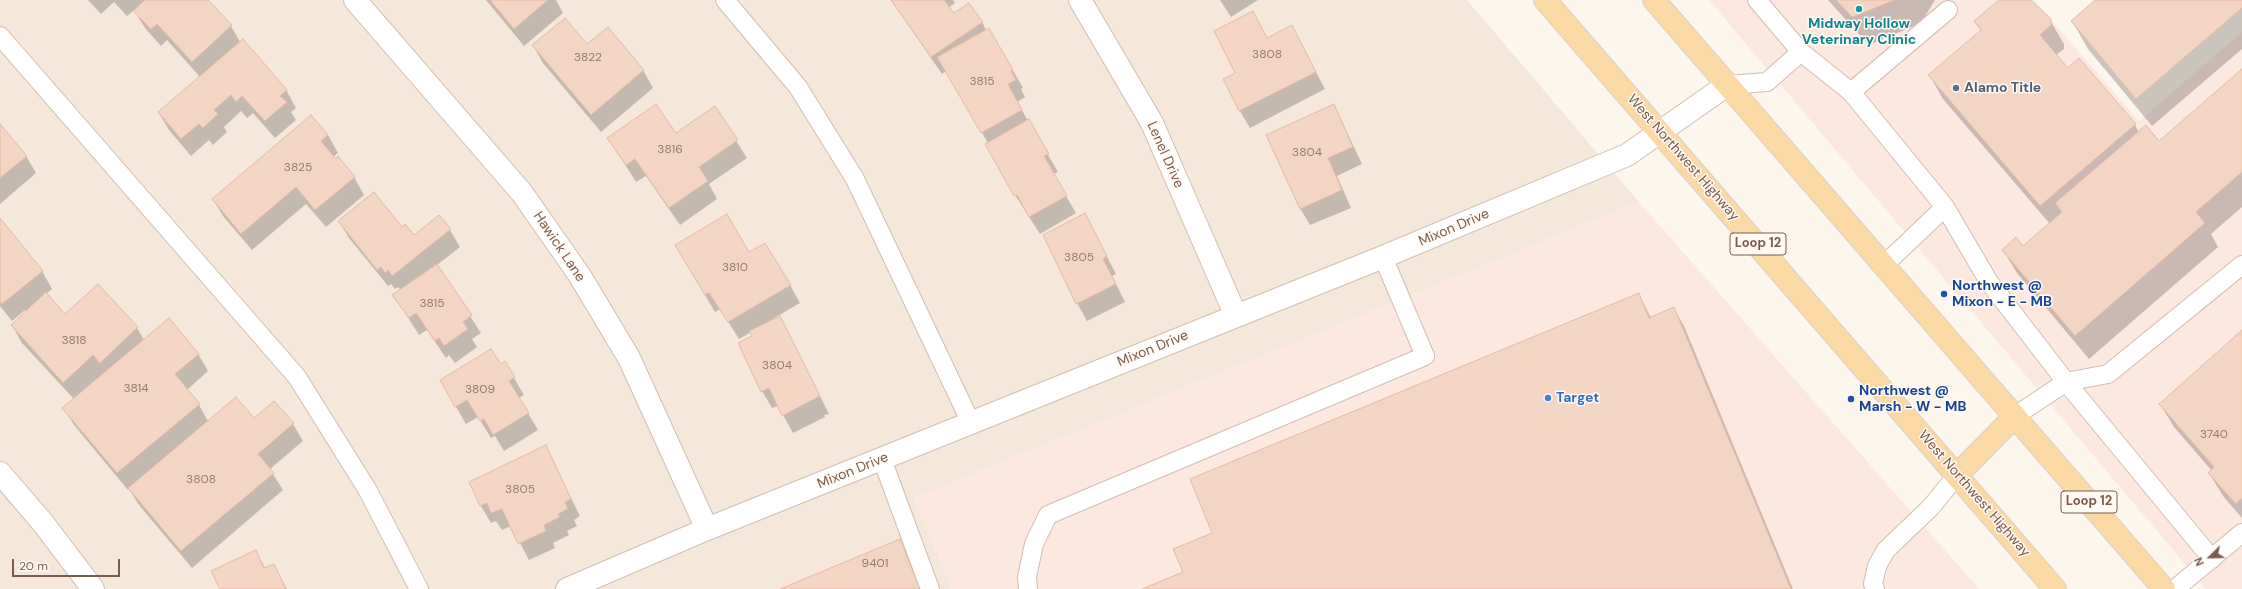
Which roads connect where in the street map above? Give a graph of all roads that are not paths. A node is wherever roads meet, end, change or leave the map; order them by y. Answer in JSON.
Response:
{"nodes":[{"id":1,"x":355,"y":0,"type":"edge"},
{"id":2,"x":725,"y":0,"type":"edge"},
{"id":3,"x":1080,"y":0,"type":"edge"},
{"id":4,"x":1545,"y":0,"type":"edge"},
{"id":5,"x":1654,"y":0,"type":"edge"},
{"id":6,"x":1757,"y":0,"type":"edge"},
{"id":7,"x":1948,"y":10,"type":"dead end"},
{"id":8,"x":0,"y":36,"type":"edge"},
{"id":9,"x":1801,"y":52,"type":"junction"},
{"id":10,"x":1727,"y":85,"type":"junction"},
{"id":11,"x":1851,"y":92,"type":"junction"},
{"id":12,"x":1660,"y":131,"type":"junction"},
{"id":13,"x":1945,"y":207,"type":"junction"},
{"id":14,"x":1383,"y":257,"type":"junction"},
{"id":15,"x":1884,"y":265,"type":"junction"},
{"id":16,"x":2242,"y":265,"type":"edge"},
{"id":17,"x":1236,"y":316,"type":"junction"},
{"id":18,"x":2066,"y":382,"type":"junction"},
{"id":19,"x":2015,"y":416,"type":"junction"},
{"id":20,"x":971,"y":423,"type":"junction"},
{"id":21,"x":882,"y":459,"type":"junction"},
{"id":22,"x":0,"y":473,"type":"edge"},
{"id":23,"x":1957,"y":475,"type":"junction"},
{"id":24,"x":707,"y":530,"type":"junction"},
{"id":25,"x":2242,"y":533,"type":"edge"},
{"id":26,"x":2212,"y":559,"type":"junction"},
{"id":27,"x":93,"y":589,"type":"edge"},
{"id":28,"x":419,"y":589,"type":"edge"},
{"id":29,"x":566,"y":589,"type":"edge"},
{"id":30,"x":930,"y":589,"type":"edge"},
{"id":31,"x":1028,"y":589,"type":"edge"},
{"id":32,"x":1875,"y":589,"type":"edge"},
{"id":33,"x":2056,"y":589,"type":"edge"},
{"id":34,"x":2164,"y":589,"type":"edge"},
{"id":35,"x":2175,"y":589,"type":"edge"}],
"edges":[{"from":1,"to":24,"type":"street","name":"Hawick Lane"},
{"from":2,"to":20,"type":"lane"},
{"from":3,"to":17,"type":"street","name":"Lenel Drive"},
{"from":4,"to":12,"type":"main road","name":"West Northwest Highway","number":"Loop 12"},
{"from":5,"to":10,"type":"main road","number":"Loop 12"},
{"from":6,"to":9,"type":"lane"},
{"from":7,"to":11,"type":"lane"},
{"from":8,"to":28,"type":"lane"},
{"from":9,"to":10,"type":"lane"},
{"from":9,"to":11,"type":"lane"},
{"from":10,"to":12,"type":"street","name":"Mixon Drive"},
{"from":10,"to":15,"type":"main road","number":"Loop 12"},
{"from":11,"to":13,"type":"lane"},
{"from":12,"to":14,"type":"street","name":"Mixon Drive"},
{"from":12,"to":23,"type":"main road","name":"West Northwest Highway","number":"Loop 12"},
{"from":13,"to":15,"type":"lane"},
{"from":13,"to":18,"type":"lane"},
{"from":14,"to":17,"type":"street","name":"Mixon Drive"},
{"from":14,"to":31,"type":"lane"},
{"from":15,"to":19,"type":"main road","number":"Loop 12"},
{"from":16,"to":18,"type":"lane"},
{"from":17,"to":20,"type":"street","name":"Mixon Drive"},
{"from":18,"to":19,"type":"lane"},
{"from":18,"to":26,"type":"lane"},
{"from":19,"to":23,"type":"main road"},
{"from":19,"to":34,"type":"main road","number":"Loop 12"},
{"from":20,"to":21,"type":"street","name":"Mixon Drive"},
{"from":21,"to":24,"type":"street","name":"Mixon Drive"},
{"from":21,"to":30,"type":"lane"},
{"from":22,"to":27,"type":"street"},
{"from":23,"to":32,"type":"lane"},
{"from":23,"to":33,"type":"main road","name":"West Northwest Highway","number":"Loop 12"},
{"from":24,"to":29,"type":"street","name":"Mixon Drive"},
{"from":25,"to":26,"type":"lane"},
{"from":26,"to":35,"type":"lane"}]}
